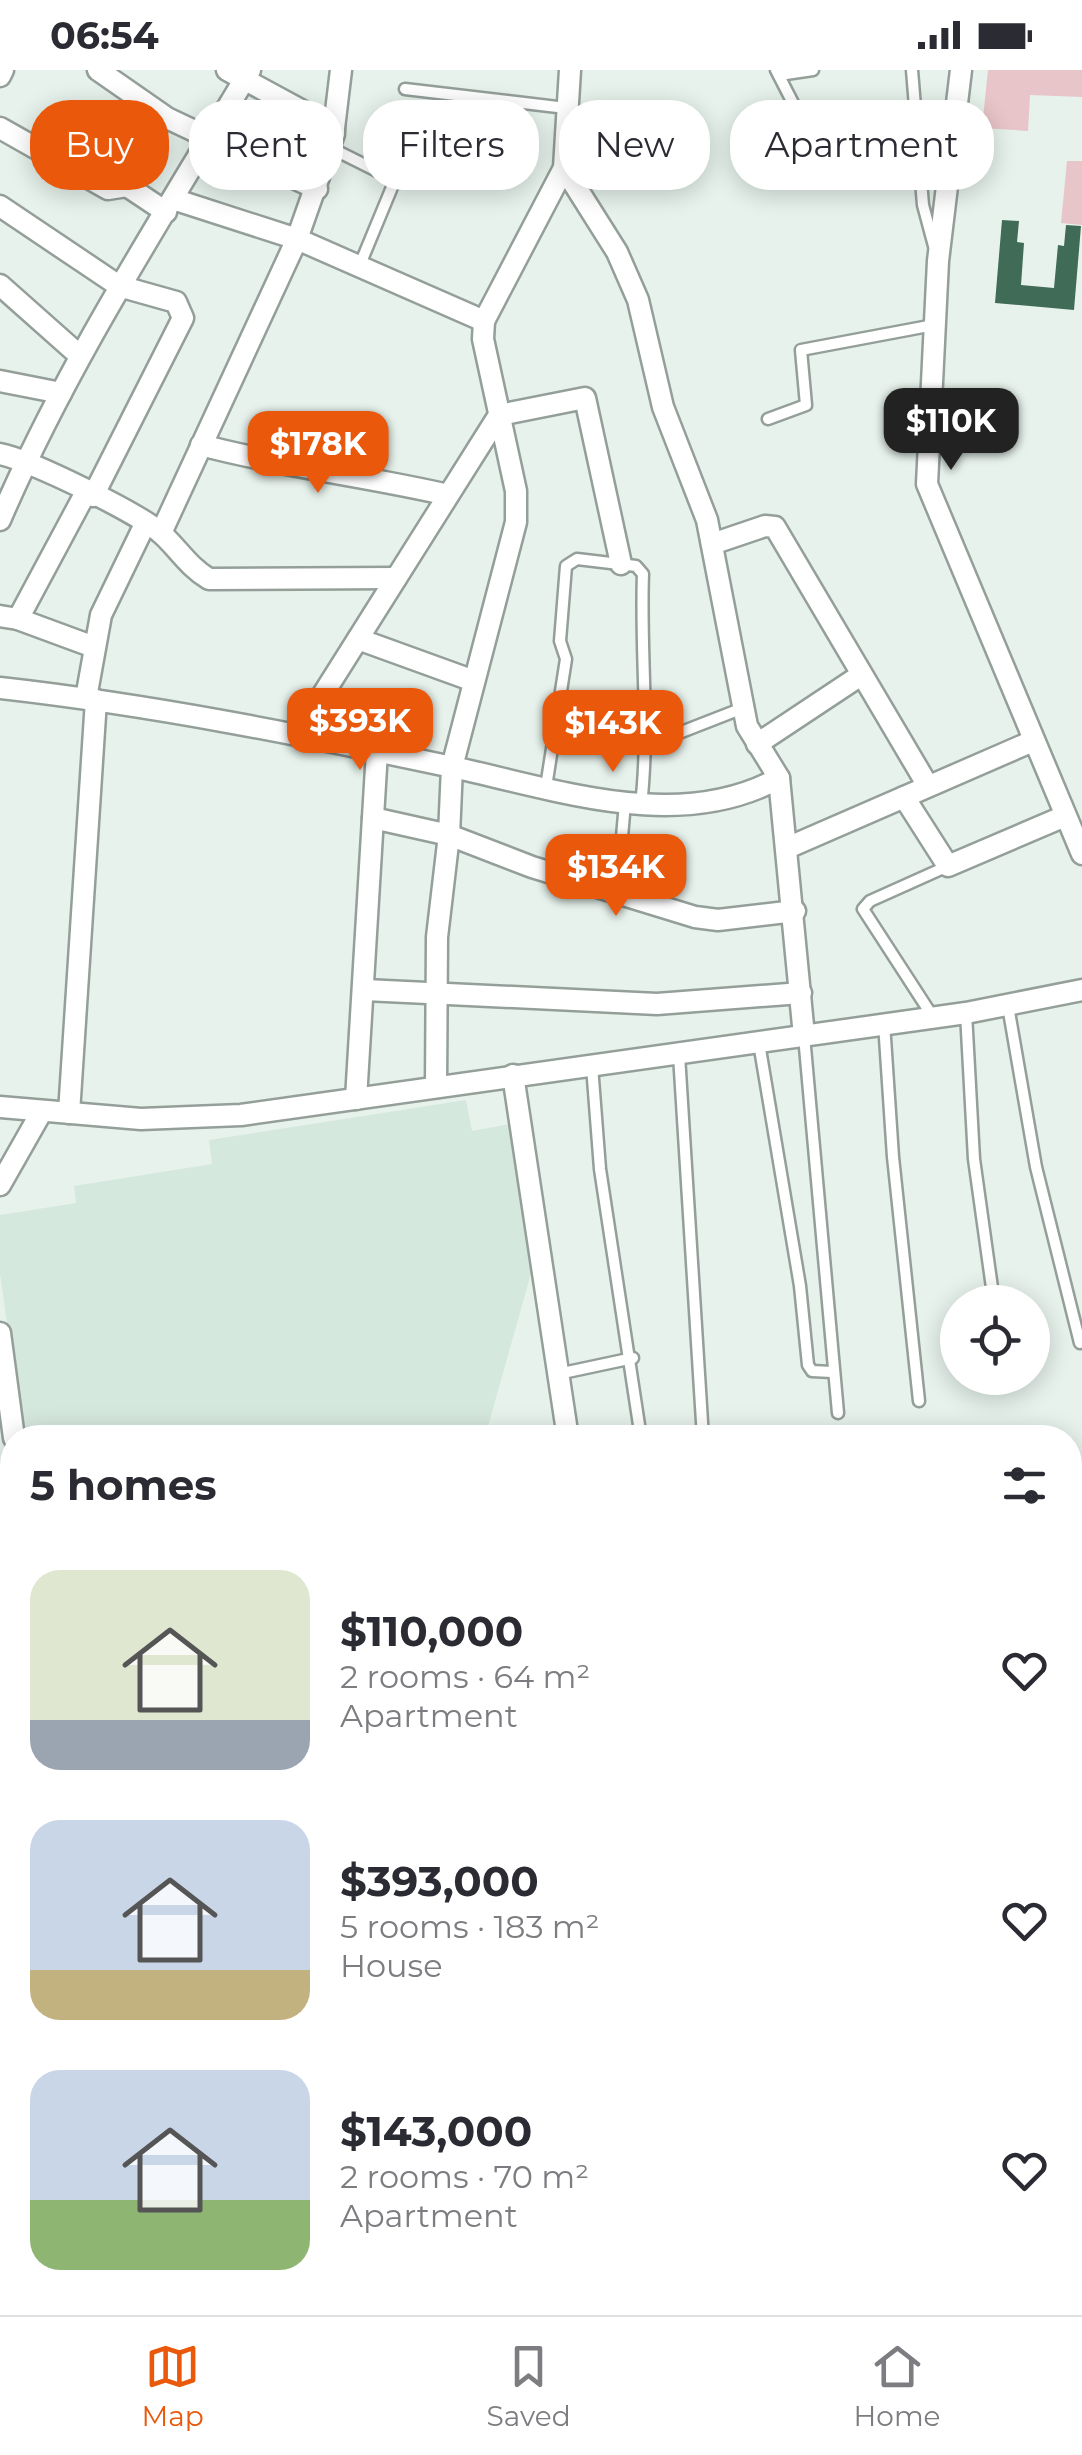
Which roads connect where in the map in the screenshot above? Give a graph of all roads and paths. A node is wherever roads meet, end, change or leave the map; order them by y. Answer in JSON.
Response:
{"nodes":[{"id":1,"x":98,"y":70,"type":"edge"},
{"id":2,"x":341,"y":70,"type":"edge"},
{"id":3,"x":570,"y":70,"type":"edge"},
{"id":4,"x":813,"y":70,"type":"edge"},
{"id":5,"x":912,"y":70,"type":"edge"},
{"id":6,"x":961,"y":70,"type":"edge"},
{"id":7,"x":778,"y":72,"type":"edge"},
{"id":8,"x":240,"y":73,"type":"edge"},
{"id":9,"x":405,"y":88,"type":"dead end"},
{"id":10,"x":228,"y":100,"type":"edge"},
{"id":11,"x":278,"y":100,"type":"edge"},
{"id":12,"x":337,"y":100,"type":"edge"},
{"id":13,"x":567,"y":100,"type":"edge"},
{"id":14,"x":791,"y":100,"type":"edge"},
{"id":15,"x":914,"y":100,"type":"edge"},
{"id":16,"x":559,"y":107,"type":"edge"},
{"id":17,"x":0,"y":128,"type":"edge"},
{"id":18,"x":189,"y":129,"type":"edge"},
{"id":19,"x":343,"y":145,"type":"edge"},
{"id":20,"x":189,"y":174,"type":"edge"},
{"id":21,"x":559,"y":178,"type":"edge"},
{"id":22,"x":317,"y":190,"type":"edge"},
{"id":23,"x":577,"y":190,"type":"edge"},
{"id":24,"x":922,"y":190,"type":"edge"},
{"id":25,"x":0,"y":206,"type":"edge"},
{"id":26,"x":170,"y":206,"type":"junction"},
{"id":27,"x":297,"y":240,"type":"junction"},
{"id":28,"x":938,"y":262,"type":"junction"},
{"id":29,"x":359,"y":267,"type":"junction"},
{"id":30,"x":0,"y":285,"type":"edge"},
{"id":31,"x":118,"y":286,"type":"junction"},
{"id":32,"x":484,"y":321,"type":"junction"},
{"id":33,"x":934,"y":325,"type":"junction"},
{"id":34,"x":80,"y":356,"type":"junction"},
{"id":35,"x":0,"y":381,"type":"edge"},
{"id":36,"x":61,"y":392,"type":"junction"},
{"id":37,"x":498,"y":414,"type":"junction"},
{"id":38,"x":768,"y":420,"type":"dead end"},
{"id":39,"x":202,"y":445,"type":"junction"},
{"id":40,"x":0,"y":454,"type":"edge"},
{"id":41,"x":26,"y":459,"type":"junction"},
{"id":42,"x":89,"y":494,"type":"junction"},
{"id":43,"x":448,"y":495,"type":"junction"},
{"id":44,"x":0,"y":520,"type":"edge"},
{"id":45,"x":153,"y":528,"type":"junction"},
{"id":46,"x":712,"y":544,"type":"junction"},
{"id":47,"x":620,"y":564,"type":"junction"},
{"id":48,"x":396,"y":578,"type":"junction"},
{"id":49,"x":9,"y":617,"type":"edge"},
{"id":50,"x":358,"y":639,"type":"junction"},
{"id":51,"x":94,"y":647,"type":"junction"},
{"id":52,"x":861,"y":675,"type":"junction"},
{"id":53,"x":474,"y":681,"type":"junction"},
{"id":54,"x":0,"y":688,"type":"edge"},
{"id":55,"x":91,"y":699,"type":"junction"},
{"id":56,"x":743,"y":708,"type":"junction"},
{"id":57,"x":298,"y":734,"type":"junction"},
{"id":58,"x":1032,"y":741,"type":"junction"},
{"id":59,"x":757,"y":744,"type":"junction"},
{"id":60,"x":648,"y":745,"type":"junction"},
{"id":61,"x":376,"y":751,"type":"junction"},
{"id":62,"x":452,"y":767,"type":"junction"},
{"id":63,"x":779,"y":778,"type":"junction"},
{"id":64,"x":928,"y":786,"type":"junction"},
{"id":65,"x":546,"y":787,"type":"junction"},
{"id":66,"x":904,"y":797,"type":"junction"},
{"id":67,"x":633,"y":804,"type":"junction"},
{"id":68,"x":1065,"y":816,"type":"junction"},
{"id":69,"x":373,"y":818,"type":"junction"},
{"id":70,"x":449,"y":834,"type":"junction"},
{"id":71,"x":788,"y":848,"type":"junction"},
{"id":72,"x":1082,"y":854,"type":"edge"},
{"id":73,"x":948,"y":866,"type":"junction"},
{"id":74,"x":616,"y":893,"type":"junction"},
{"id":75,"x":795,"y":911,"type":"junction"},
{"id":76,"x":365,"y":990,"type":"junction"},
{"id":77,"x":1082,"y":990,"type":"edge"},
{"id":78,"x":435,"y":991,"type":"junction"},
{"id":79,"x":801,"y":993,"type":"junction"},
{"id":80,"x":1008,"y":1006,"type":"junction"},
{"id":81,"x":966,"y":1013,"type":"junction"},
{"id":82,"x":933,"y":1018,"type":"junction"},
{"id":83,"x":884,"y":1024,"type":"junction"},
{"id":84,"x":804,"y":1036,"type":"junction"},
{"id":85,"x":759,"y":1043,"type":"junction"},
{"id":86,"x":679,"y":1055,"type":"junction"},
{"id":87,"x":592,"y":1066,"type":"junction"},
{"id":88,"x":512,"y":1076,"type":"junction"},
{"id":89,"x":436,"y":1087,"type":"junction"},
{"id":90,"x":356,"y":1100,"type":"junction"},
{"id":91,"x":0,"y":1107,"type":"edge"},
{"id":92,"x":42,"y":1110,"type":"junction"},
{"id":93,"x":69,"y":1113,"type":"junction"},
{"id":94,"x":0,"y":1185,"type":"edge"},
{"id":95,"x":992,"y":1285,"type":"edge"},
{"id":96,"x":1080,"y":1343,"type":"edge"},
{"id":97,"x":1,"y":1347,"type":"edge"},
{"id":98,"x":632,"y":1358,"type":"junction"},
{"id":99,"x":832,"y":1372,"type":"junction"},
{"id":100,"x":557,"y":1374,"type":"junction"},
{"id":101,"x":919,"y":1400,"type":"dead end"},
{"id":102,"x":838,"y":1413,"type":"dead end"},
{"id":103,"x":12,"y":1425,"type":"edge"},
{"id":104,"x":566,"y":1425,"type":"edge"},
{"id":105,"x":640,"y":1425,"type":"edge"},
{"id":106,"x":702,"y":1425,"type":"edge"}],
"edges":[{"from":1,"to":18,"type":"street"},
{"from":2,"to":12,"type":"street"},
{"from":3,"to":13,"type":"street"},
{"from":4,"to":7,"type":"lane"},
{"from":5,"to":15,"type":"lane"},
{"from":6,"to":28,"type":"street"},
{"from":7,"to":14,"type":"lane"},
{"from":8,"to":10,"type":"street"},
{"from":8,"to":11,"type":"street"},
{"from":9,"to":16,"type":"lane"},
{"from":17,"to":26,"type":"street"},
{"from":19,"to":29,"type":"lane"},
{"from":20,"to":26,"type":"street"},
{"from":21,"to":32,"type":"street"},
{"from":22,"to":27,"type":"street"},
{"from":23,"to":46,"type":"street"},
{"from":24,"to":28,"type":"lane"},
{"from":25,"to":31,"type":"street"},
{"from":26,"to":27,"type":"street"},
{"from":26,"to":31,"type":"street"},
{"from":27,"to":29,"type":"street"},
{"from":27,"to":39,"type":"street"},
{"from":28,"to":33,"type":"street"},
{"from":29,"to":32,"type":"street"},
{"from":30,"to":34,"type":"street"},
{"from":31,"to":34,"type":"street"},
{"from":31,"to":42,"type":"street"},
{"from":32,"to":37,"type":"street"},
{"from":33,"to":38,"type":"lane"},
{"from":33,"to":58,"type":"street"},
{"from":34,"to":36,"type":"street"},
{"from":35,"to":36,"type":"street"},
{"from":36,"to":41,"type":"street"},
{"from":37,"to":43,"type":"street"},
{"from":37,"to":47,"type":"street"},
{"from":37,"to":53,"type":"street"},
{"from":39,"to":43,"type":"street"},
{"from":39,"to":45,"type":"street"},
{"from":40,"to":41,"type":"street"},
{"from":41,"to":42,"type":"street"},
{"from":41,"to":44,"type":"street"},
{"from":42,"to":45,"type":"street"},
{"from":42,"to":49,"type":"street"},
{"from":43,"to":48,"type":"street"},
{"from":45,"to":48,"type":"street"},
{"from":45,"to":51,"type":"street"},
{"from":46,"to":52,"type":"street"},
{"from":46,"to":56,"type":"street"},
{"from":47,"to":60,"type":"lane"},
{"from":47,"to":65,"type":"lane"},
{"from":48,"to":50,"type":"street"},
{"from":49,"to":51,"type":"street"},
{"from":50,"to":53,"type":"street"},
{"from":50,"to":57,"type":"street"},
{"from":51,"to":55,"type":"street"},
{"from":52,"to":59,"type":"street"},
{"from":52,"to":64,"type":"street"},
{"from":53,"to":62,"type":"street"},
{"from":54,"to":55,"type":"street"},
{"from":55,"to":57,"type":"street"},
{"from":55,"to":93,"type":"street"},
{"from":56,"to":59,"type":"street"},
{"from":56,"to":60,"type":"lane"},
{"from":57,"to":61,"type":"street"},
{"from":58,"to":64,"type":"street"},
{"from":58,"to":68,"type":"street"},
{"from":59,"to":63,"type":"street"},
{"from":60,"to":67,"type":"lane"},
{"from":61,"to":62,"type":"street"},
{"from":61,"to":69,"type":"street"},
{"from":62,"to":65,"type":"street"},
{"from":62,"to":70,"type":"street"},
{"from":63,"to":67,"type":"street"},
{"from":63,"to":71,"type":"street"},
{"from":64,"to":66,"type":"street"},
{"from":65,"to":67,"type":"street"},
{"from":66,"to":71,"type":"street"},
{"from":66,"to":73,"type":"street"},
{"from":67,"to":74,"type":"lane"},
{"from":68,"to":72,"type":"street"},
{"from":68,"to":73,"type":"street"},
{"from":69,"to":70,"type":"street"},
{"from":69,"to":76,"type":"street"},
{"from":70,"to":74,"type":"street"},
{"from":70,"to":78,"type":"street"},
{"from":71,"to":75,"type":"street"},
{"from":73,"to":82,"type":"lane"},
{"from":74,"to":75,"type":"street"},
{"from":75,"to":79,"type":"street"},
{"from":76,"to":78,"type":"street"},
{"from":76,"to":90,"type":"street"},
{"from":77,"to":80,"type":"street"},
{"from":78,"to":79,"type":"street"},
{"from":78,"to":89,"type":"street"},
{"from":79,"to":84,"type":"street"},
{"from":80,"to":81,"type":"street"},
{"from":80,"to":96,"type":"lane"},
{"from":81,"to":82,"type":"street"},
{"from":81,"to":95,"type":"lane"},
{"from":82,"to":83,"type":"street"},
{"from":83,"to":84,"type":"street"},
{"from":83,"to":101,"type":"lane"},
{"from":84,"to":85,"type":"street"},
{"from":84,"to":99,"type":"lane"},
{"from":85,"to":86,"type":"street"},
{"from":85,"to":99,"type":"lane"},
{"from":86,"to":87,"type":"street"},
{"from":86,"to":106,"type":"lane"},
{"from":87,"to":88,"type":"street"},
{"from":87,"to":98,"type":"lane"},
{"from":88,"to":89,"type":"street"},
{"from":88,"to":100,"type":"street"},
{"from":89,"to":90,"type":"street"},
{"from":90,"to":93,"type":"street"},
{"from":91,"to":92,"type":"street"},
{"from":92,"to":93,"type":"street"},
{"from":92,"to":94,"type":"street"},
{"from":97,"to":103,"type":"street"},
{"from":98,"to":100,"type":"lane"},
{"from":98,"to":105,"type":"lane"},
{"from":99,"to":102,"type":"lane"},
{"from":100,"to":104,"type":"street"}]}
